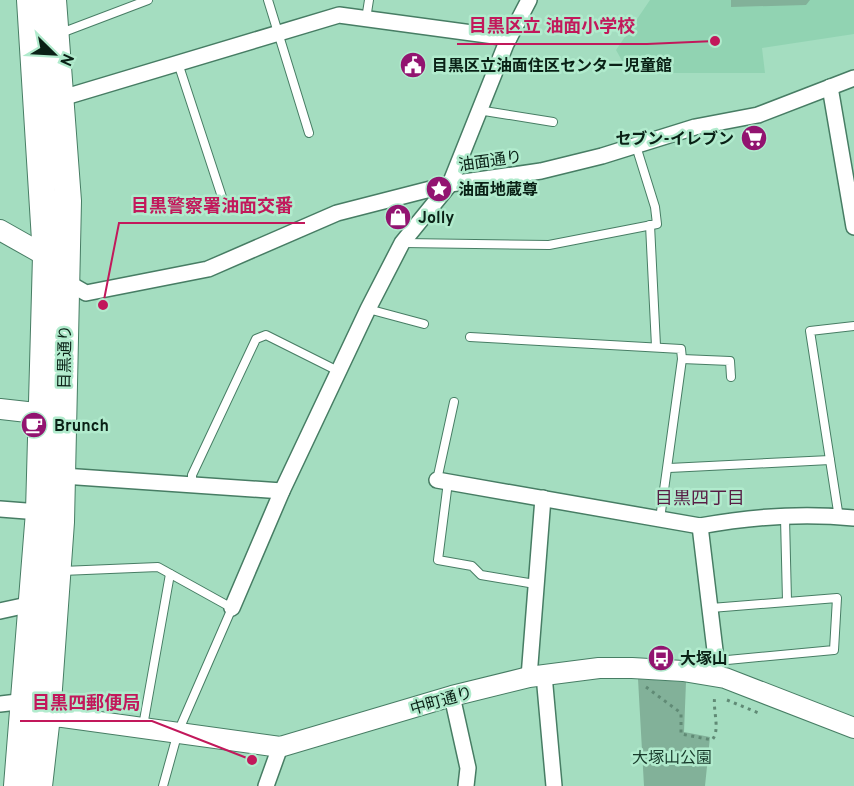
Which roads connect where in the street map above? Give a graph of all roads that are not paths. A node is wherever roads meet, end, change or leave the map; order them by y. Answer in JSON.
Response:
{"nodes":[{"id":1,"x":30,"y":0,"type":"edge"},
{"id":2,"x":53,"y":0,"type":"edge"},
{"id":3,"x":148,"y":0,"type":"edge"},
{"id":4,"x":267,"y":0,"type":"edge"},
{"id":5,"x":369,"y":0,"type":"edge"},
{"id":6,"x":529,"y":0,"type":"edge"},
{"id":7,"x":366,"y":19,"type":"junction"},
{"id":8,"x":277,"y":33,"type":"junction"},
{"id":9,"x":56,"y":35,"type":"junction"},
{"id":10,"x":509,"y":38,"type":"junction"},
{"id":11,"x":177,"y":62,"type":"junction"},
{"id":12,"x":854,"y":78,"type":"edge"},
{"id":13,"x":830,"y":87,"type":"junction"},
{"id":14,"x":62,"y":98,"type":"junction"},
{"id":15,"x":478,"y":110,"type":"junction"},
{"id":16,"x":553,"y":122,"type":"dead end"},
{"id":17,"x":309,"y":133,"type":"dead end"},
{"id":18,"x":636,"y":146,"type":"junction"},
{"id":19,"x":450,"y":183,"type":"junction"},
{"id":20,"x":851,"y":184,"type":"edge"},
{"id":21,"x":222,"y":197,"type":"dead end"},
{"id":22,"x":650,"y":225,"type":"junction"},
{"id":23,"x":854,"y":227,"type":"edge"},
{"id":24,"x":0,"y":230,"type":"edge"},
{"id":25,"x":402,"y":243,"type":"junction"},
{"id":26,"x":46,"y":256,"type":"junction"},
{"id":27,"x":65,"y":281,"type":"junction"},
{"id":28,"x":368,"y":309,"type":"junction"},
{"id":29,"x":424,"y":324,"type":"dead end"},
{"id":30,"x":854,"y":326,"type":"edge"},
{"id":31,"x":470,"y":337,"type":"dead end"},
{"id":32,"x":656,"y":346,"type":"junction"},
{"id":33,"x":682,"y":359,"type":"junction"},
{"id":34,"x":338,"y":371,"type":"junction"},
{"id":35,"x":731,"y":377,"type":"dead end"},
{"id":36,"x":454,"y":402,"type":"dead end"},
{"id":37,"x":0,"y":409,"type":"edge"},
{"id":38,"x":53,"y":415,"type":"junction"},
{"id":39,"x":830,"y":460,"type":"junction"},
{"id":40,"x":669,"y":468,"type":"junction"},
{"id":41,"x":63,"y":476,"type":"junction"},
{"id":42,"x":442,"y":481,"type":"junction"},
{"id":43,"x":192,"y":484,"type":"junction"},
{"id":44,"x":282,"y":491,"type":"junction"},
{"id":45,"x":543,"y":498,"type":"junction"},
{"id":46,"x":0,"y":509,"type":"edge"},
{"id":47,"x":39,"y":512,"type":"junction"},
{"id":48,"x":785,"y":518,"type":"junction"},
{"id":49,"x":846,"y":518,"type":"edge"},
{"id":50,"x":660,"y":519,"type":"junction"},
{"id":51,"x":700,"y":526,"type":"junction"},
{"id":52,"x":58,"y":572,"type":"junction"},
{"id":53,"x":170,"y":574,"type":"junction"},
{"id":54,"x":535,"y":584,"type":"junction"},
{"id":55,"x":787,"y":601,"type":"junction"},
{"id":56,"x":32,"y":604,"type":"junction"},
{"id":57,"x":232,"y":608,"type":"junction"},
{"id":58,"x":711,"y":608,"type":"junction"},
{"id":59,"x":0,"y":611,"type":"edge"},
{"id":60,"x":717,"y":671,"type":"junction"},
{"id":61,"x":536,"y":676,"type":"junction"},
{"id":62,"x":452,"y":696,"type":"junction"},
{"id":63,"x":0,"y":704,"type":"edge"},
{"id":64,"x":32,"y":711,"type":"junction"},
{"id":65,"x":143,"y":727,"type":"junction"},
{"id":66,"x":854,"y":728,"type":"edge"},
{"id":67,"x":178,"y":732,"type":"junction"},
{"id":68,"x":280,"y":747,"type":"junction"},
{"id":69,"x":17,"y":786,"type":"edge"},
{"id":70,"x":39,"y":786,"type":"edge"},
{"id":71,"x":163,"y":786,"type":"edge"},
{"id":72,"x":266,"y":786,"type":"edge"},
{"id":73,"x":466,"y":786,"type":"edge"},
{"id":74,"x":554,"y":786,"type":"edge"}],
"edges":[{"from":1,"to":26,"type":"main road","name":"目黒通り"},
{"from":2,"to":9,"type":"main road","name":"目黒通り"},
{"from":3,"to":9,"type":"lane"},
{"from":4,"to":8,"type":"lane"},
{"from":5,"to":7,"type":"lane"},
{"from":6,"to":10,"type":"street"},
{"from":7,"to":8,"type":"street"},
{"from":7,"to":10,"type":"street"},
{"from":8,"to":11,"type":"street"},
{"from":8,"to":17,"type":"lane"},
{"from":9,"to":14,"type":"main road","name":"目黒通り"},
{"from":10,"to":15,"type":"street"},
{"from":11,"to":14,"type":"street"},
{"from":11,"to":21,"type":"lane"},
{"from":12,"to":13,"type":"street","name":"油面通り"},
{"from":13,"to":18,"type":"street","name":"油面通り"},
{"from":13,"to":20,"type":"street"},
{"from":14,"to":27,"type":"main road","name":"目黒通り"},
{"from":15,"to":16,"type":"lane"},
{"from":15,"to":19,"type":"street"},
{"from":18,"to":19,"type":"street","name":"油面通り"},
{"from":18,"to":22,"type":"lane"},
{"from":19,"to":25,"type":"street"},
{"from":19,"to":27,"type":"street","name":"油面通り"},
{"from":20,"to":23,"type":"street"},
{"from":22,"to":25,"type":"lane"},
{"from":22,"to":32,"type":"lane"},
{"from":24,"to":26,"type":"street"},
{"from":25,"to":28,"type":"street"},
{"from":26,"to":27,"type":"street"},
{"from":26,"to":38,"type":"main road","name":"目黒通り"},
{"from":27,"to":38,"type":"main road","name":"目黒通り"},
{"from":28,"to":29,"type":"lane"},
{"from":28,"to":34,"type":"street"},
{"from":30,"to":39,"type":"lane"},
{"from":31,"to":32,"type":"lane"},
{"from":32,"to":33,"type":"lane"},
{"from":33,"to":35,"type":"lane"},
{"from":33,"to":40,"type":"lane"},
{"from":34,"to":43,"type":"lane"},
{"from":34,"to":44,"type":"street"},
{"from":36,"to":42,"type":"lane"},
{"from":37,"to":38,"type":"street"},
{"from":38,"to":41,"type":"main road","name":"目黒通り"},
{"from":38,"to":47,"type":"main road","name":"目黒通り"},
{"from":39,"to":40,"type":"lane"},
{"from":39,"to":49,"type":"lane"},
{"from":40,"to":50,"type":"lane"},
{"from":41,"to":43,"type":"street"},
{"from":41,"to":52,"type":"main road","name":"目黒通り"},
{"from":42,"to":45,"type":"street"},
{"from":42,"to":54,"type":"lane"},
{"from":43,"to":44,"type":"street"},
{"from":44,"to":57,"type":"street"},
{"from":45,"to":50,"type":"street"},
{"from":45,"to":54,"type":"street"},
{"from":46,"to":47,"type":"street"},
{"from":47,"to":56,"type":"main road","name":"目黒通り"},
{"from":48,"to":49,"type":"street"},
{"from":48,"to":51,"type":"street"},
{"from":48,"to":55,"type":"lane"},
{"from":50,"to":51,"type":"street"},
{"from":51,"to":58,"type":"street"},
{"from":52,"to":53,"type":"lane"},
{"from":52,"to":64,"type":"main road","name":"目黒通り"},
{"from":53,"to":57,"type":"lane"},
{"from":53,"to":65,"type":"lane"},
{"from":54,"to":61,"type":"street"},
{"from":55,"to":58,"type":"lane"},
{"from":55,"to":60,"type":"lane"},
{"from":56,"to":59,"type":"street"},
{"from":56,"to":64,"type":"main road","name":"目黒通り"},
{"from":57,"to":67,"type":"lane"},
{"from":58,"to":60,"type":"street"},
{"from":60,"to":61,"type":"street","name":"中町通り"},
{"from":60,"to":66,"type":"street","name":"中町通り"},
{"from":61,"to":62,"type":"street","name":"中町通り"},
{"from":61,"to":74,"type":"street"},
{"from":62,"to":68,"type":"street","name":"中町通り"},
{"from":62,"to":73,"type":"street"},
{"from":63,"to":64,"type":"street"},
{"from":64,"to":65,"type":"street","name":"中町通り"},
{"from":64,"to":69,"type":"main road","name":"目黒通り"},
{"from":64,"to":70,"type":"main road","name":"目黒通り"},
{"from":65,"to":67,"type":"street","name":"中町通り"},
{"from":67,"to":68,"type":"street","name":"中町通り"},
{"from":67,"to":71,"type":"lane"},
{"from":68,"to":72,"type":"street"}]}
